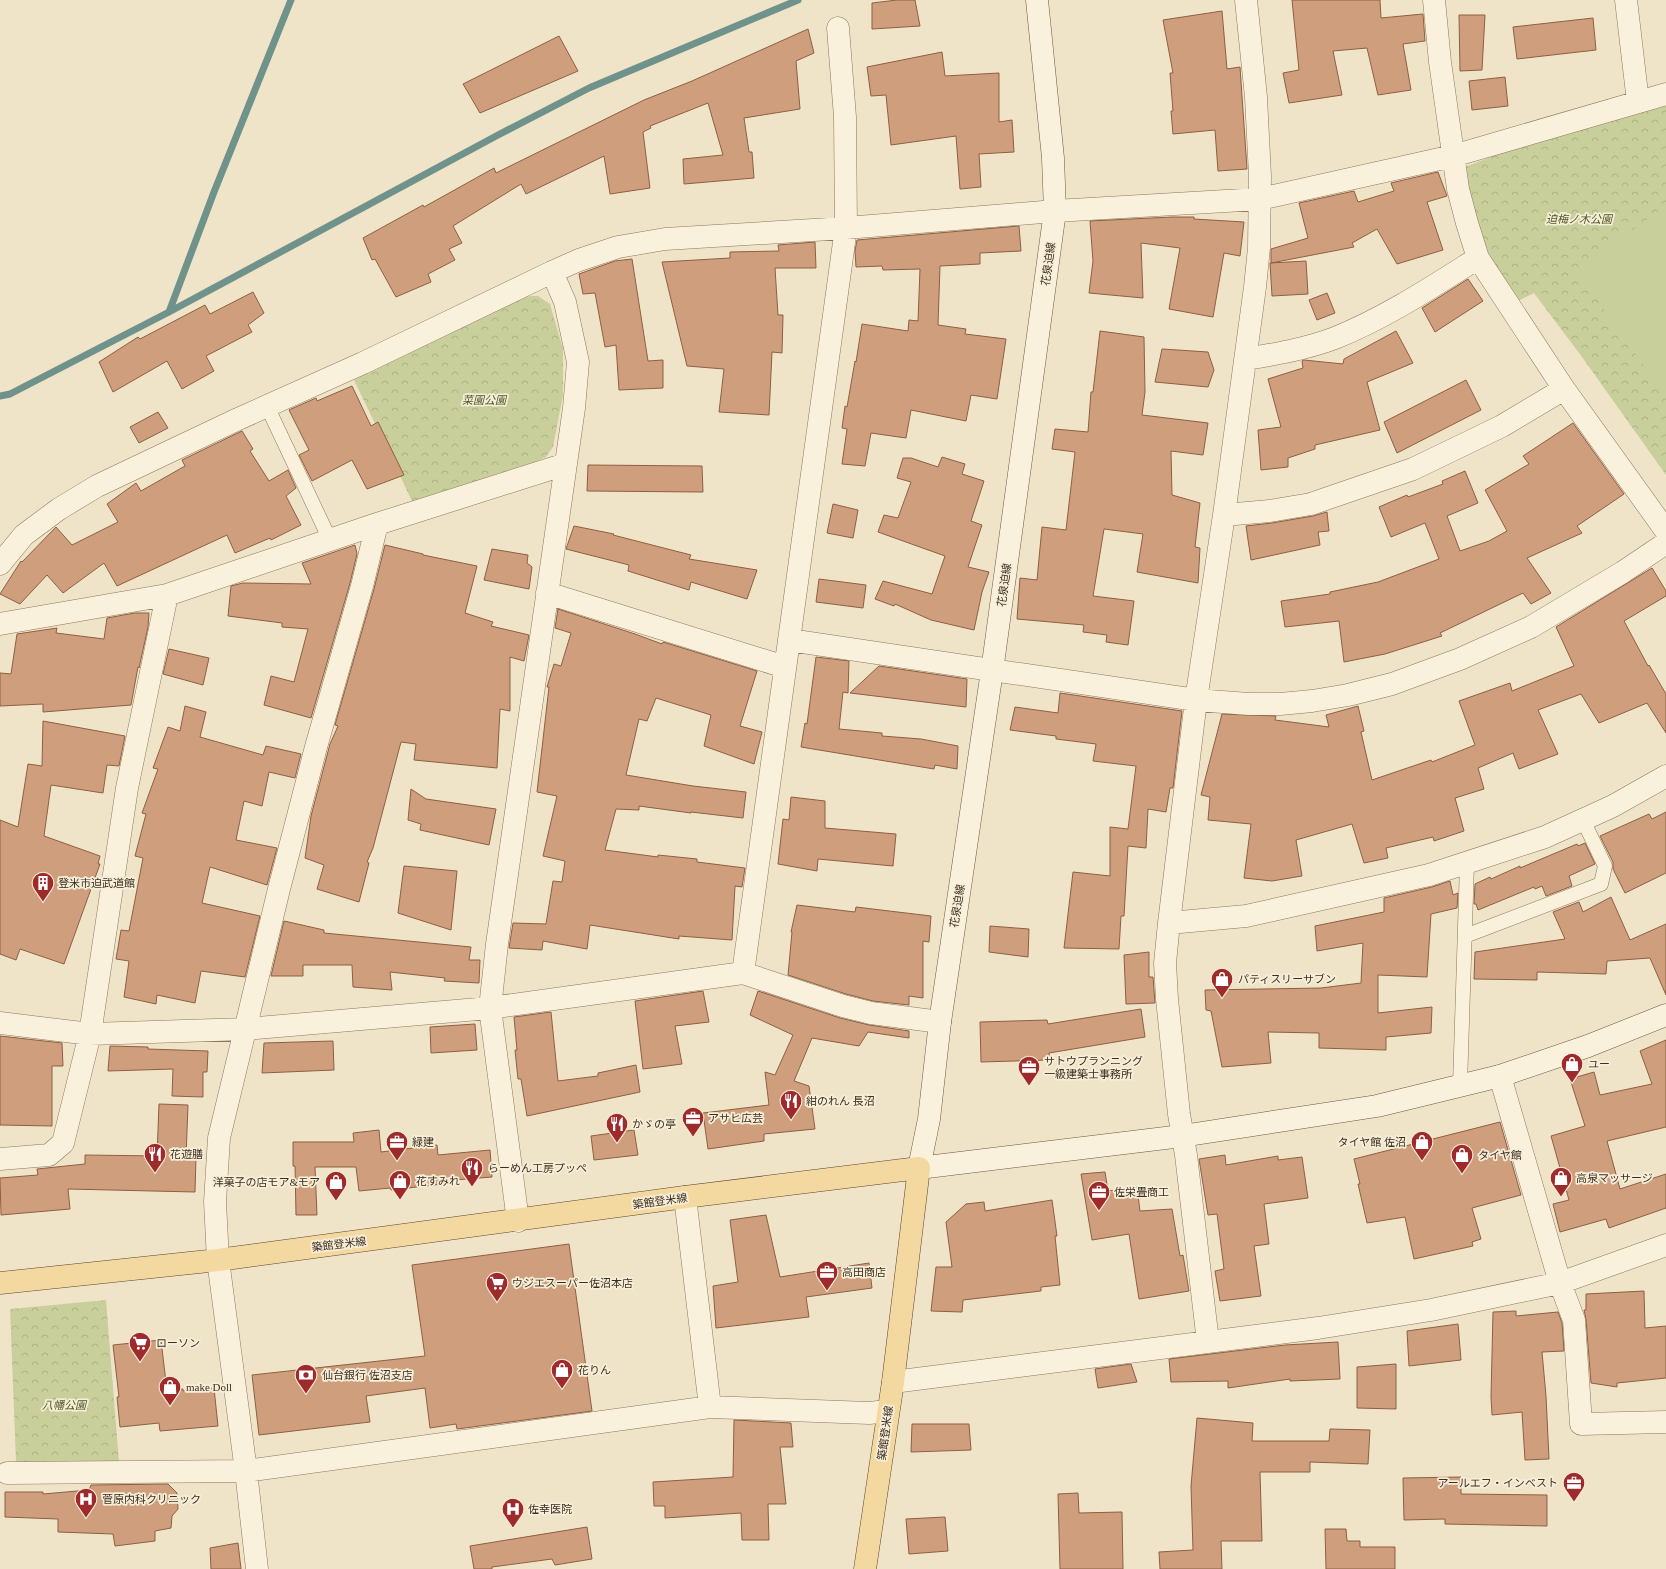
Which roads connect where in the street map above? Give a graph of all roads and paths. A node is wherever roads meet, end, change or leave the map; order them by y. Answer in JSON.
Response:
{"nodes":[{"id":1,"x":1037,"y":0,"type":"edge"},
{"id":2,"x":1246,"y":0,"type":"edge"},
{"id":3,"x":1434,"y":0,"type":"edge"},
{"id":4,"x":1626,"y":0,"type":"edge"},
{"id":5,"x":838,"y":28,"type":"dead end"},
{"id":6,"x":1666,"y":94,"type":"edge"},
{"id":7,"x":1638,"y":102,"type":"junction"},
{"id":8,"x":1453,"y":156,"type":"junction"},
{"id":9,"x":1260,"y":199,"type":"junction"},
{"id":10,"x":1055,"y":211,"type":"junction"},
{"id":11,"x":846,"y":228,"type":"junction"},
{"id":12,"x":1478,"y":258,"type":"junction"},
{"id":13,"x":552,"y":272,"type":"junction"},
{"id":14,"x":1246,"y":359,"type":"junction"},
{"id":15,"x":1564,"y":389,"type":"junction"},
{"id":16,"x":267,"y":406,"type":"junction"},
{"id":17,"x":566,"y":464,"type":"junction"},
{"id":18,"x":1224,"y":515,"type":"junction"},
{"id":19,"x":377,"y":524,"type":"junction"},
{"id":20,"x":1666,"y":531,"type":"edge"},
{"id":21,"x":330,"y":540,"type":"junction"},
{"id":22,"x":1666,"y":543,"type":"edge"},
{"id":23,"x":0,"y":564,"type":"edge"},
{"id":24,"x":547,"y":593,"type":"junction"},
{"id":25,"x":167,"y":595,"type":"junction"},
{"id":26,"x":0,"y":624,"type":"edge"},
{"id":27,"x":789,"y":640,"type":"junction"},
{"id":28,"x":785,"y":667,"type":"junction"},
{"id":29,"x":992,"y":671,"type":"junction"},
{"id":30,"x":1196,"y":700,"type":"junction"},
{"id":31,"x":1666,"y":776,"type":"edge"},
{"id":32,"x":1583,"y":820,"type":"junction"},
{"id":33,"x":1467,"y":863,"type":"junction"},
{"id":34,"x":1168,"y":923,"type":"junction"},
{"id":35,"x":1465,"y":936,"type":"junction"},
{"id":36,"x":743,"y":973,"type":"junction"},
{"id":37,"x":490,"y":1008,"type":"junction"},
{"id":38,"x":1666,"y":1015,"type":"edge"},
{"id":39,"x":940,"y":1022,"type":"junction"},
{"id":40,"x":0,"y":1023,"type":"edge"},
{"id":41,"x":246,"y":1029,"type":"junction"},
{"id":42,"x":90,"y":1034,"type":"junction"},
{"id":43,"x":1500,"y":1076,"type":"junction"},
{"id":44,"x":1460,"y":1086,"type":"junction"},
{"id":45,"x":1182,"y":1136,"type":"junction"},
{"id":46,"x":0,"y":1159,"type":"edge"},
{"id":47,"x":919,"y":1168,"type":"junction"},
{"id":48,"x":685,"y":1197,"type":"junction"},
{"id":49,"x":518,"y":1221,"type":"junction"},
{"id":50,"x":1666,"y":1245,"type":"edge"},
{"id":51,"x":218,"y":1260,"type":"junction"},
{"id":52,"x":0,"y":1283,"type":"edge"},
{"id":53,"x":1560,"y":1283,"type":"junction"},
{"id":54,"x":1208,"y":1342,"type":"junction"},
{"id":55,"x":893,"y":1382,"type":"junction"},
{"id":56,"x":710,"y":1407,"type":"junction"},
{"id":57,"x":888,"y":1411,"type":"junction"},
{"id":58,"x":1666,"y":1422,"type":"edge"},
{"id":59,"x":246,"y":1471,"type":"junction"},
{"id":60,"x":4,"y":1474,"type":"edge"},
{"id":61,"x":257,"y":1569,"type":"edge"},
{"id":62,"x":865,"y":1569,"type":"edge"}],
"edges":[{"from":1,"to":10,"type":"street","name":"花泉迫線"},
{"from":2,"to":9,"type":"street"},
{"from":3,"to":8,"type":"street"},
{"from":4,"to":7,"type":"street"},
{"from":5,"to":11,"type":"street"},
{"from":6,"to":7,"type":"street"},
{"from":7,"to":8,"type":"street"},
{"from":8,"to":9,"type":"street"},
{"from":8,"to":12,"type":"street"},
{"from":9,"to":10,"type":"street"},
{"from":9,"to":14,"type":"street"},
{"from":10,"to":11,"type":"street"},
{"from":10,"to":29,"type":"street","name":"花泉迫線"},
{"from":11,"to":13,"type":"street"},
{"from":11,"to":27,"type":"street"},
{"from":12,"to":14,"type":"street"},
{"from":12,"to":15,"type":"street"},
{"from":13,"to":16,"type":"street"},
{"from":13,"to":17,"type":"street"},
{"from":14,"to":18,"type":"street"},
{"from":15,"to":18,"type":"street"},
{"from":15,"to":20,"type":"street"},
{"from":16,"to":21,"type":"lane"},
{"from":16,"to":23,"type":"street"},
{"from":17,"to":19,"type":"street"},
{"from":17,"to":24,"type":"street"},
{"from":18,"to":30,"type":"street"},
{"from":19,"to":21,"type":"street"},
{"from":19,"to":41,"type":"street"},
{"from":21,"to":25,"type":"street"},
{"from":22,"to":30,"type":"street"},
{"from":24,"to":28,"type":"street"},
{"from":24,"to":37,"type":"street"},
{"from":25,"to":26,"type":"street"},
{"from":25,"to":42,"type":"street"},
{"from":27,"to":28,"type":"street"},
{"from":27,"to":29,"type":"street"},
{"from":28,"to":36,"type":"street"},
{"from":29,"to":30,"type":"street"},
{"from":29,"to":39,"type":"street","name":"花泉迫線"},
{"from":30,"to":34,"type":"street"},
{"from":31,"to":32,"type":"street"},
{"from":32,"to":33,"type":"street"},
{"from":32,"to":35,"type":"lane"},
{"from":33,"to":34,"type":"street"},
{"from":33,"to":35,"type":"lane"},
{"from":34,"to":45,"type":"street"},
{"from":35,"to":44,"type":"lane"},
{"from":36,"to":37,"type":"street"},
{"from":36,"to":39,"type":"street"},
{"from":37,"to":41,"type":"street"},
{"from":37,"to":49,"type":"street"},
{"from":38,"to":43,"type":"street"},
{"from":39,"to":47,"type":"street","name":"花泉迫線"},
{"from":40,"to":42,"type":"street"},
{"from":41,"to":42,"type":"street"},
{"from":41,"to":51,"type":"street"},
{"from":42,"to":46,"type":"street"},
{"from":43,"to":44,"type":"street"},
{"from":43,"to":53,"type":"street"},
{"from":44,"to":45,"type":"street"},
{"from":45,"to":47,"type":"street"},
{"from":45,"to":54,"type":"street"},
{"from":47,"to":48,"type":"main road","name":"築館登米線"},
{"from":47,"to":55,"type":"main road","name":"築館登米線"},
{"from":48,"to":49,"type":"main road","name":"築館登米線"},
{"from":48,"to":56,"type":"street"},
{"from":49,"to":51,"type":"main road","name":"築館登米線"},
{"from":50,"to":53,"type":"street"},
{"from":51,"to":52,"type":"main road","name":"築館登米線"},
{"from":51,"to":59,"type":"street"},
{"from":53,"to":54,"type":"street"},
{"from":53,"to":58,"type":"street"},
{"from":54,"to":55,"type":"street"},
{"from":55,"to":57,"type":"main road","name":"築館登米線"},
{"from":56,"to":57,"type":"street"},
{"from":56,"to":59,"type":"street"},
{"from":57,"to":62,"type":"main road","name":"築館登米線"},
{"from":59,"to":60,"type":"street"},
{"from":59,"to":61,"type":"street"}]}
